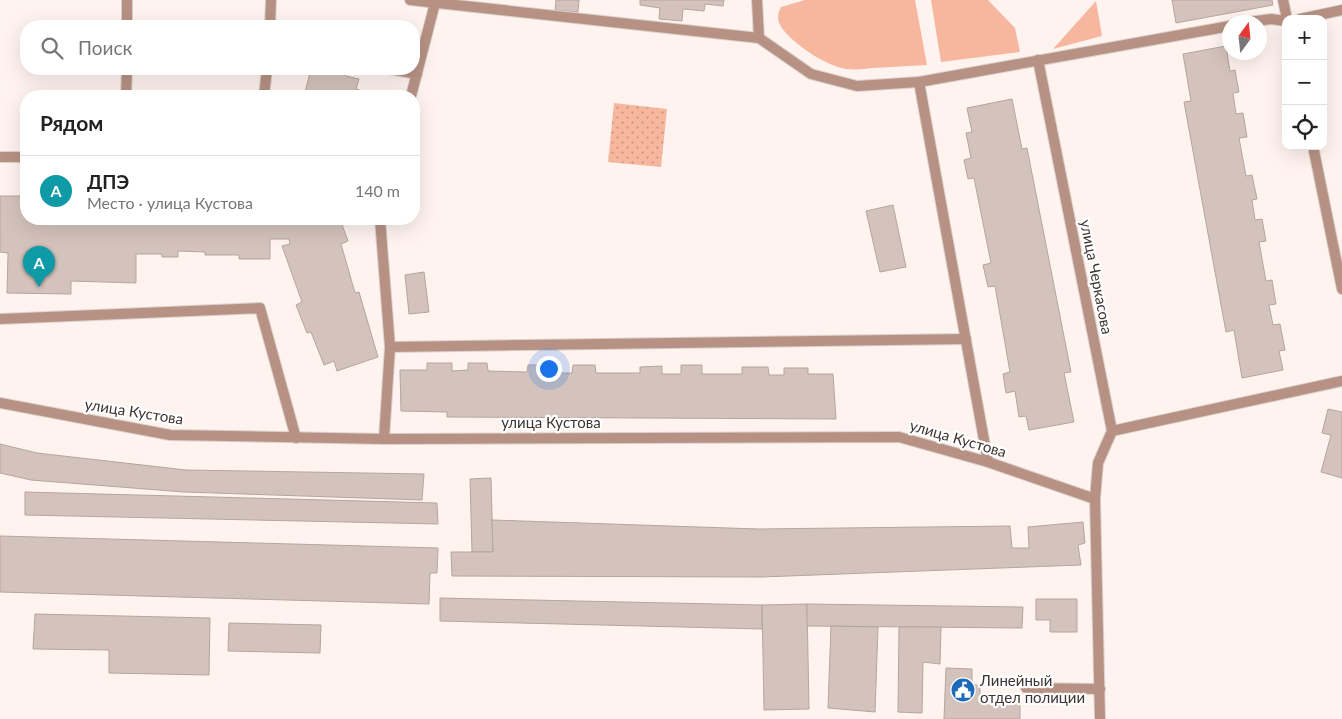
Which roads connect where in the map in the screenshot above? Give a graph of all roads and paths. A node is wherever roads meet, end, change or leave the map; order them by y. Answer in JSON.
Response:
{"nodes":[{"id":1,"x":127,"y":0,"type":"edge"},
{"id":2,"x":271,"y":0,"type":"edge"},
{"id":3,"x":410,"y":0,"type":"edge"},
{"id":4,"x":758,"y":0,"type":"edge"},
{"id":5,"x":1283,"y":0,"type":"edge"},
{"id":6,"x":435,"y":3,"type":"junction"},
{"id":7,"x":1342,"y":10,"type":"edge"},
{"id":8,"x":1285,"y":15,"type":"edge"},
{"id":9,"x":1319,"y":15,"type":"edge"},
{"id":10,"x":127,"y":20,"type":"edge"},
{"id":11,"x":270,"y":20,"type":"edge"},
{"id":12,"x":1267,"y":20,"type":"edge"},
{"id":13,"x":1282,"y":20,"type":"edge"},
{"id":14,"x":1222,"y":27,"type":"edge"},
{"id":15,"x":759,"y":38,"type":"junction"},
{"id":16,"x":1038,"y":60,"type":"junction"},
{"id":17,"x":420,"y":62,"type":"edge"},
{"id":18,"x":127,"y":75,"type":"edge"},
{"id":19,"x":266,"y":75,"type":"edge"},
{"id":20,"x":417,"y":75,"type":"edge"},
{"id":21,"x":919,"y":82,"type":"junction"},
{"id":22,"x":126,"y":90,"type":"edge"},
{"id":23,"x":264,"y":90,"type":"edge"},
{"id":24,"x":413,"y":90,"type":"edge"},
{"id":25,"x":1314,"y":150,"type":"edge"},
{"id":26,"x":0,"y":157,"type":"edge"},
{"id":27,"x":20,"y":157,"type":"edge"},
{"id":28,"x":380,"y":225,"type":"edge"},
{"id":29,"x":1342,"y":288,"type":"edge"},
{"id":30,"x":0,"y":319,"type":"edge"},
{"id":31,"x":966,"y":339,"type":"junction"},
{"id":32,"x":390,"y":347,"type":"junction"},
{"id":33,"x":1342,"y":380,"type":"edge"},
{"id":34,"x":0,"y":403,"type":"edge"},
{"id":35,"x":1112,"y":431,"type":"junction"},
{"id":36,"x":296,"y":438,"type":"junction"},
{"id":37,"x":384,"y":438,"type":"junction"},
{"id":38,"x":988,"y":462,"type":"junction"},
{"id":39,"x":1095,"y":499,"type":"junction"},
{"id":40,"x":1026,"y":688,"type":"dead end"},
{"id":41,"x":1100,"y":689,"type":"junction"},
{"id":42,"x":1100,"y":719,"type":"edge"}],
"edges":[{"from":1,"to":10,"type":"street"},
{"from":2,"to":11,"type":"street"},
{"from":3,"to":6,"type":"street"},
{"from":4,"to":15,"type":"street"},
{"from":5,"to":8,"type":"street"},
{"from":6,"to":15,"type":"street"},
{"from":6,"to":17,"type":"street"},
{"from":7,"to":9,"type":"street"},
{"from":12,"to":13,"type":"street"},
{"from":14,"to":16,"type":"street"},
{"from":15,"to":21,"type":"street"},
{"from":16,"to":21,"type":"street"},
{"from":16,"to":35,"type":"street","name":"улица Черкасова"},
{"from":18,"to":22,"type":"street"},
{"from":19,"to":23,"type":"street"},
{"from":20,"to":24,"type":"street"},
{"from":21,"to":31,"type":"street"},
{"from":25,"to":29,"type":"street"},
{"from":26,"to":27,"type":"street"},
{"from":28,"to":32,"type":"street"},
{"from":30,"to":36,"type":"street"},
{"from":31,"to":32,"type":"street"},
{"from":31,"to":38,"type":"street"},
{"from":32,"to":37,"type":"street"},
{"from":33,"to":35,"type":"street"},
{"from":34,"to":36,"type":"street","name":"улица Кустова"},
{"from":35,"to":39,"type":"street"},
{"from":36,"to":37,"type":"street","name":"улица Кустова"},
{"from":37,"to":38,"type":"street","name":"улица Кустова"},
{"from":38,"to":39,"type":"street","name":"улица Кустова"},
{"from":39,"to":41,"type":"street"},
{"from":40,"to":41,"type":"street"},
{"from":41,"to":42,"type":"street"}]}
